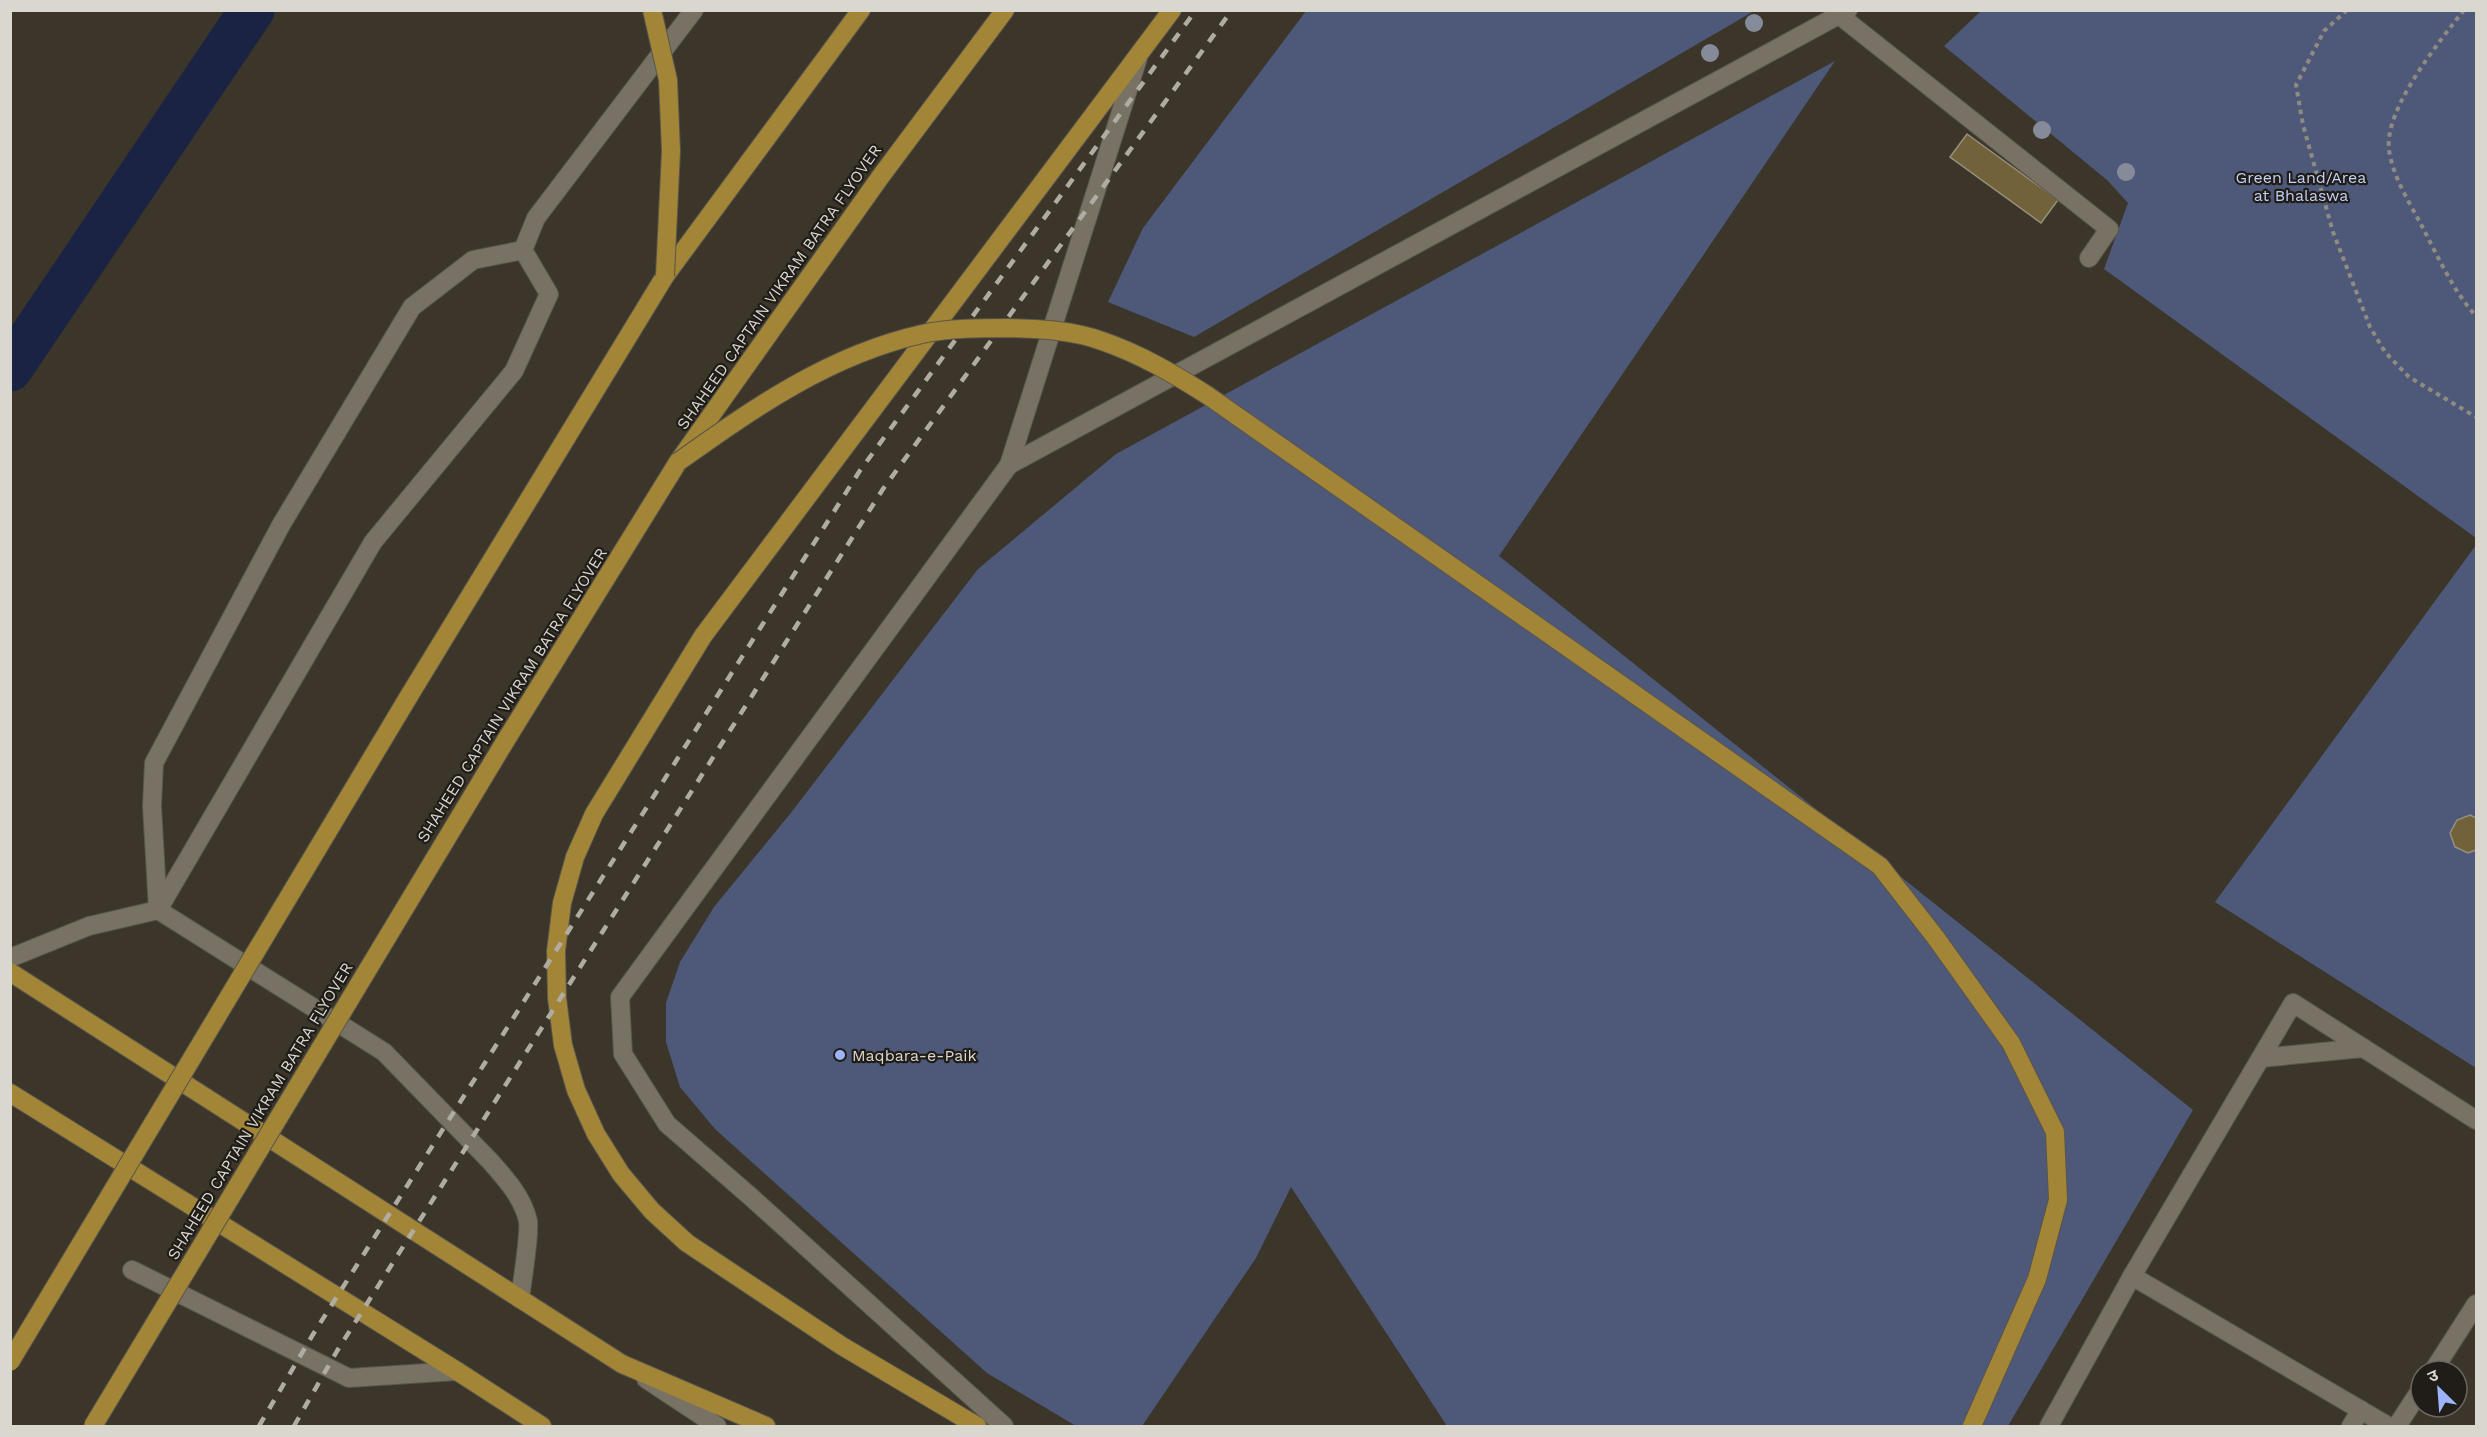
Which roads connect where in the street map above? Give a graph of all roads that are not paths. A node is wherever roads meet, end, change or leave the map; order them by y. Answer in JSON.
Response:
{"nodes":[{"id":1,"x":652,"y":10,"type":"edge"},
{"id":2,"x":694,"y":10,"type":"edge"},
{"id":3,"x":861,"y":10,"type":"edge"},
{"id":4,"x":1005,"y":10,"type":"edge"},
{"id":5,"x":1172,"y":10,"type":"edge"},
{"id":6,"x":1843,"y":13,"type":"edge"},
{"id":7,"x":1140,"y":53,"type":"junction"},
{"id":8,"x":523,"y":250,"type":"junction"},
{"id":9,"x":2089,"y":258,"type":"dead end"},
{"id":10,"x":665,"y":276,"type":"junction"},
{"id":11,"x":678,"y":462,"type":"junction"},
{"id":12,"x":1009,"y":465,"type":"junction"},
{"id":13,"x":158,"y":910,"type":"junction"},
{"id":14,"x":10,"y":958,"type":"edge"},
{"id":15,"x":10,"y":972,"type":"edge"},
{"id":16,"x":2363,"y":1048,"type":"junction"},
{"id":17,"x":2261,"y":1058,"type":"junction"},
{"id":18,"x":10,"y":1094,"type":"edge"},
{"id":19,"x":2476,"y":1120,"type":"edge"},
{"id":20,"x":132,"y":1270,"type":"dead end"},
{"id":21,"x":2132,"y":1276,"type":"junction"},
{"id":22,"x":520,"y":1299,"type":"junction"},
{"id":23,"x":2476,"y":1304,"type":"edge"},
{"id":24,"x":2441,"y":1359,"type":"edge"},
{"id":25,"x":10,"y":1362,"type":"edge"},
{"id":26,"x":622,"y":1364,"type":"junction"},
{"id":27,"x":457,"y":1371,"type":"junction"},
{"id":28,"x":2409,"y":1408,"type":"edge"},
{"id":29,"x":2361,"y":1410,"type":"junction"},
{"id":30,"x":93,"y":1426,"type":"edge"},
{"id":31,"x":542,"y":1426,"type":"edge"},
{"id":32,"x":717,"y":1426,"type":"edge"},
{"id":33,"x":766,"y":1426,"type":"edge"},
{"id":34,"x":977,"y":1426,"type":"edge"},
{"id":35,"x":1004,"y":1426,"type":"edge"},
{"id":36,"x":1972,"y":1426,"type":"edge"},
{"id":37,"x":2049,"y":1426,"type":"edge"},
{"id":38,"x":2351,"y":1426,"type":"edge"},
{"id":39,"x":2388,"y":1426,"type":"edge"},
{"id":40,"x":2397,"y":1426,"type":"edge"}],
"edges":[{"from":1,"to":10,"type":"highway","bridge":true},
{"from":2,"to":8,"type":"street"},
{"from":3,"to":10,"type":"highway"},
{"from":4,"to":11,"type":"highway","name":"SHAHEED CAPTAIN VIKRAM BATRA FLYOVER"},
{"from":5,"to":7,"type":"highway"},
{"from":6,"to":9,"type":"street"},
{"from":6,"to":12,"type":"street"},
{"from":7,"to":12,"type":"street"},
{"from":7,"to":34,"type":"highway"},
{"from":8,"to":13,"type":"street"},
{"from":8,"to":13,"type":"street"},
{"from":10,"to":25,"type":"highway","bridge":true},
{"from":11,"to":30,"type":"highway","name":"SHAHEED CAPTAIN VIKRAM BATRA FLYOVER","bridge":true},
{"from":11,"to":36,"type":"highway","bridge":true},
{"from":12,"to":35,"type":"street"},
{"from":13,"to":14,"type":"street"},
{"from":13,"to":22,"type":"street"},
{"from":15,"to":22,"type":"highway"},
{"from":16,"to":17,"type":"street"},
{"from":16,"to":17,"type":"street"},
{"from":16,"to":19,"type":"street"},
{"from":17,"to":21,"type":"street"},
{"from":18,"to":27,"type":"highway"},
{"from":20,"to":27,"type":"street"},
{"from":21,"to":29,"type":"street"},
{"from":21,"to":37,"type":"street"},
{"from":22,"to":26,"type":"highway"},
{"from":23,"to":24,"type":"street"},
{"from":26,"to":32,"type":"street"},
{"from":26,"to":33,"type":"highway"},
{"from":27,"to":31,"type":"highway"},
{"from":28,"to":40,"type":"street"},
{"from":29,"to":38,"type":"street"},
{"from":29,"to":39,"type":"street"}]}
